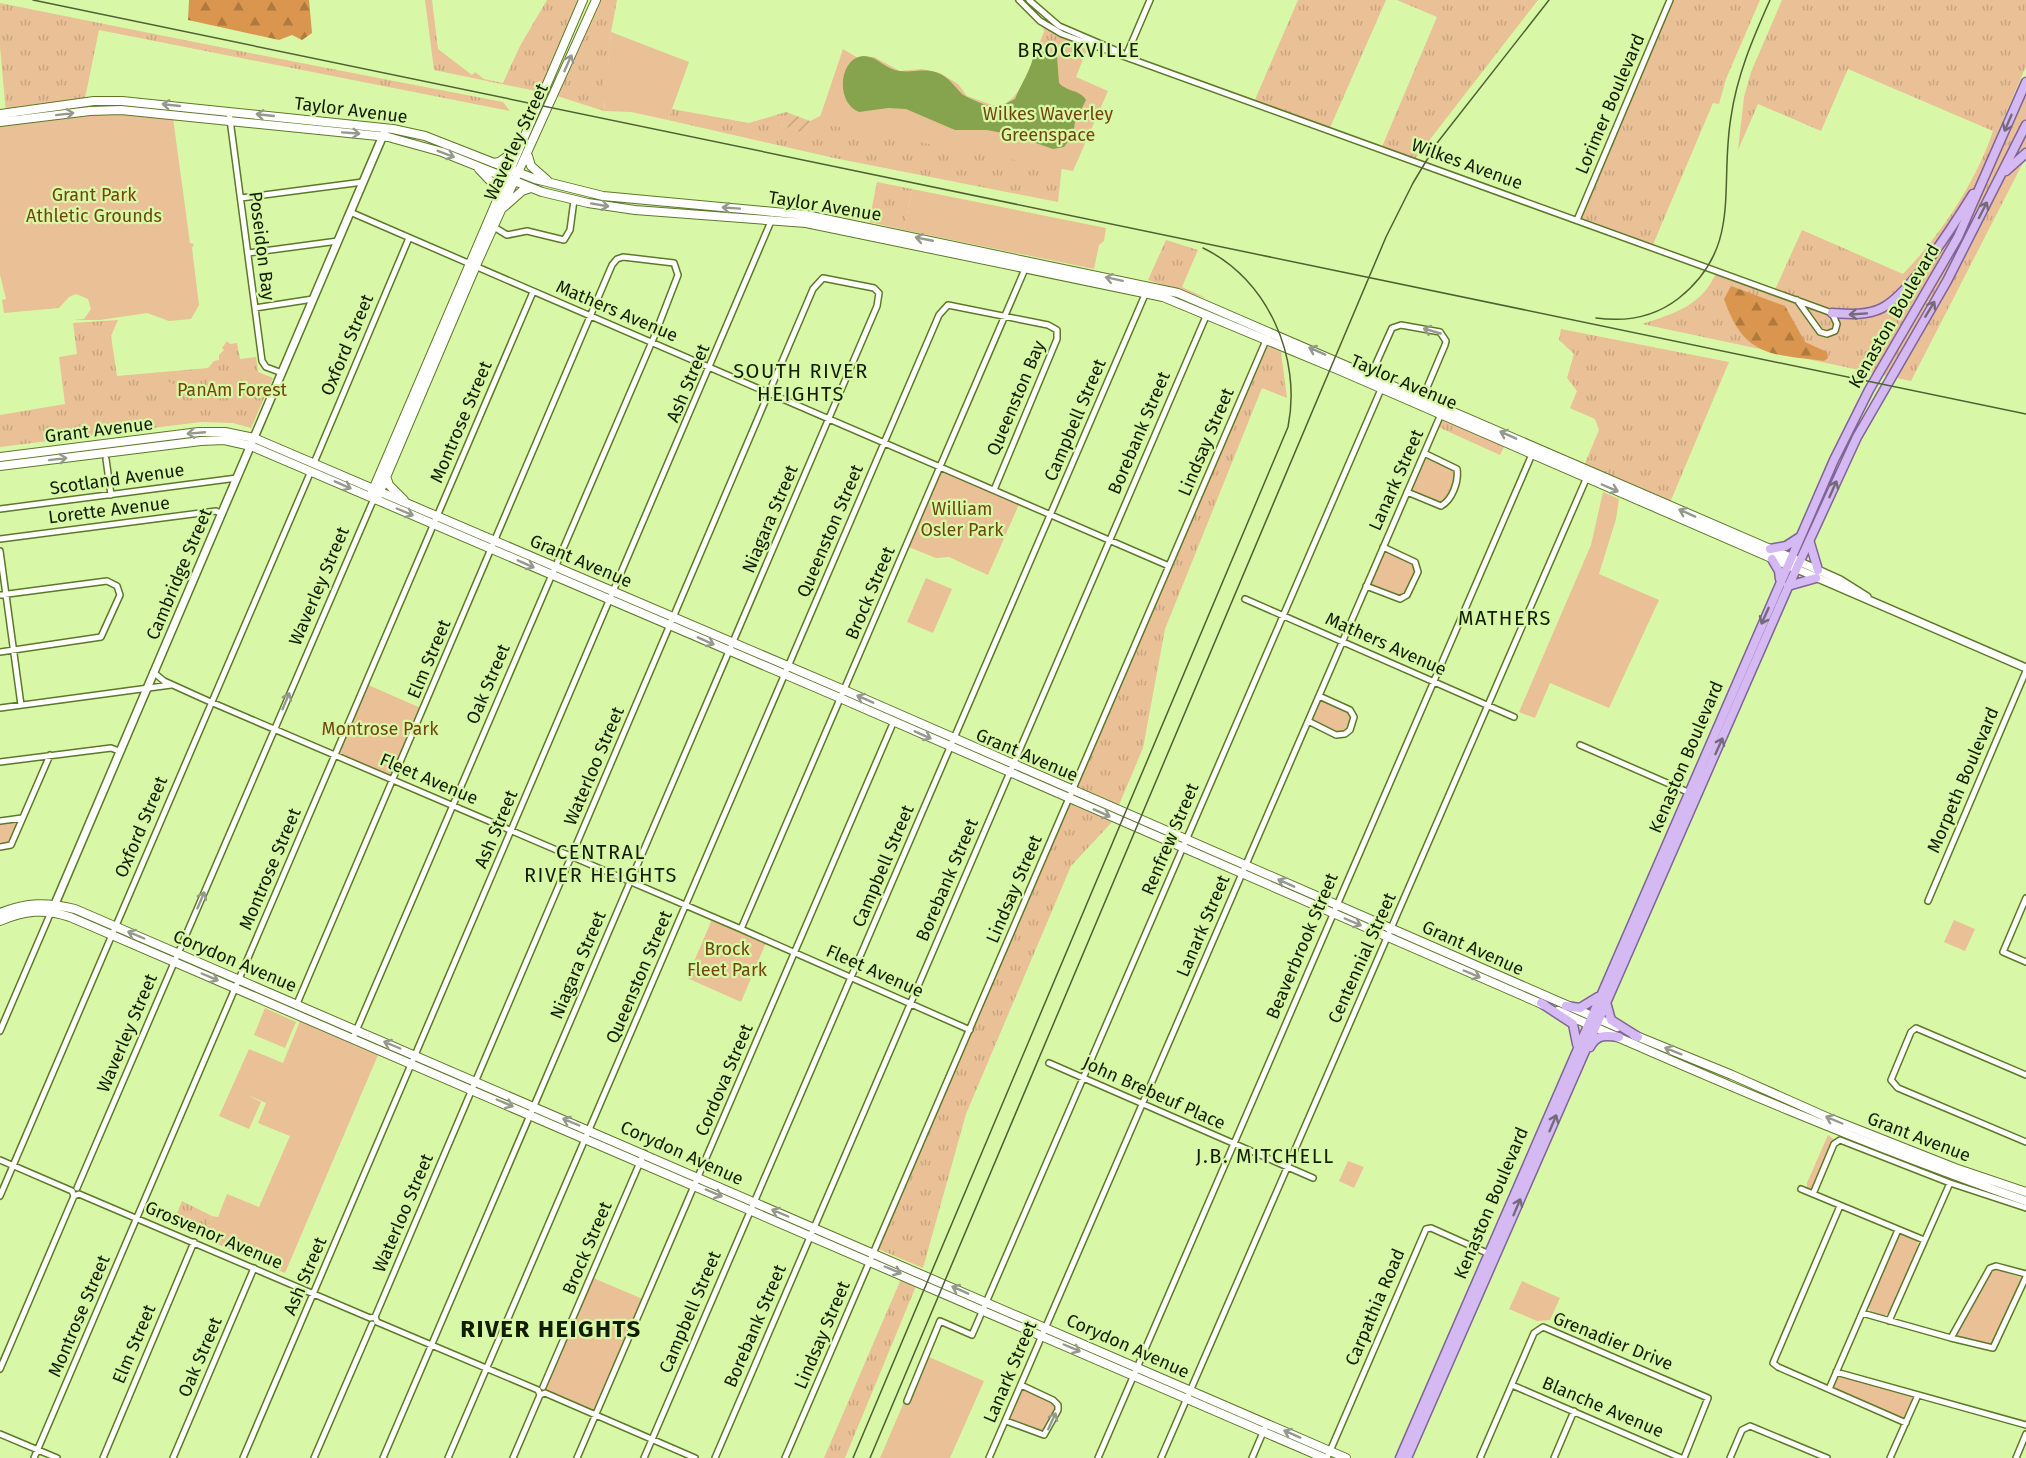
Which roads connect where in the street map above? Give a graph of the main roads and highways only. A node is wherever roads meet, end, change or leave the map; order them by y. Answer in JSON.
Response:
{"nodes":[{"id":1,"x":583,"y":0,"type":"edge"},
{"id":2,"x":596,"y":0,"type":"edge"},
{"id":3,"x":2026,"y":82,"type":"edge"},
{"id":4,"x":0,"y":114,"type":"edge"},
{"id":5,"x":230,"y":116,"type":"junction"},
{"id":6,"x":0,"y":122,"type":"edge"},
{"id":7,"x":2026,"y":126,"type":"edge"},
{"id":8,"x":384,"y":132,"type":"junction"},
{"id":9,"x":520,"y":147,"type":"junction"},
{"id":10,"x":2026,"y":153,"type":"edge"},
{"id":11,"x":528,"y":155,"type":"junction"},
{"id":12,"x":492,"y":163,"type":"junction"},
{"id":13,"x":1990,"y":165,"type":"junction"},
{"id":14,"x":476,"y":166,"type":"junction"},
{"id":15,"x":510,"y":170,"type":"junction"},
{"id":16,"x":519,"y":174,"type":"junction"},
{"id":17,"x":506,"y":178,"type":"junction"},
{"id":18,"x":2000,"y":178,"type":"junction"},
{"id":19,"x":515,"y":182,"type":"junction"},
{"id":20,"x":553,"y":184,"type":"junction"},
{"id":21,"x":531,"y":188,"type":"junction"},
{"id":22,"x":498,"y":196,"type":"junction"},
{"id":23,"x":501,"y":210,"type":"junction"},
{"id":24,"x":772,"y":216,"type":"junction"},
{"id":25,"x":473,"y":265,"type":"junction"},
{"id":26,"x":1147,"y":290,"type":"junction"},
{"id":27,"x":1832,"y":313,"type":"road end"},
{"id":28,"x":1369,"y":379,"type":"junction"},
{"id":29,"x":1442,"y":410,"type":"junction"},
{"id":30,"x":252,"y":442,"type":"junction"},
{"id":31,"x":0,"y":457,"type":"edge"},
{"id":32,"x":0,"y":466,"type":"edge"},
{"id":33,"x":1588,"y":475,"type":"junction"},
{"id":34,"x":386,"y":476,"type":"junction"},
{"id":35,"x":375,"y":494,"type":"junction"},
{"id":36,"x":407,"y":503,"type":"junction"},
{"id":37,"x":436,"y":520,"type":"junction"},
{"id":38,"x":1800,"y":537,"type":"junction"},
{"id":39,"x":1810,"y":543,"type":"junction"},
{"id":40,"x":494,"y":544,"type":"junction"},
{"id":41,"x":1770,"y":549,"type":"junction"},
{"id":42,"x":1772,"y":559,"type":"junction"},
{"id":43,"x":1789,"y":562,"type":"junction"},
{"id":44,"x":1798,"y":566,"type":"junction"},
{"id":45,"x":1784,"y":584,"type":"junction"},
{"id":46,"x":613,"y":596,"type":"junction"},
{"id":47,"x":673,"y":621,"type":"junction"},
{"id":48,"x":787,"y":671,"type":"junction"},
{"id":49,"x":842,"y":694,"type":"junction"},
{"id":50,"x":952,"y":743,"type":"junction"},
{"id":51,"x":1071,"y":795,"type":"junction"},
{"id":52,"x":1244,"y":869,"type":"junction"},
{"id":53,"x":53,"y":908,"type":"junction"},
{"id":54,"x":1335,"y":909,"type":"junction"},
{"id":55,"x":0,"y":913,"type":"edge"},
{"id":56,"x":0,"y":921,"type":"edge"},
{"id":57,"x":176,"y":957,"type":"junction"},
{"id":58,"x":1603,"y":998,"type":"junction"},
{"id":59,"x":1541,"y":1003,"type":"junction"},
{"id":60,"x":1566,"y":1006,"type":"junction"},
{"id":61,"x":1594,"y":1022,"type":"junction"},
{"id":62,"x":1638,"y":1037,"type":"junction"},
{"id":63,"x":1619,"y":1038,"type":"junction"},
{"id":64,"x":1577,"y":1049,"type":"junction"},
{"id":65,"x":1577,"y":1067,"type":"junction"},
{"id":66,"x":474,"y":1085,"type":"junction"},
{"id":67,"x":696,"y":1181,"type":"junction"},
{"id":68,"x":2026,"y":1192,"type":"edge"},
{"id":69,"x":2026,"y":1201,"type":"edge"},
{"id":70,"x":812,"y":1231,"type":"junction"},
{"id":71,"x":985,"y":1305,"type":"junction"},
{"id":72,"x":1136,"y":1371,"type":"junction"},
{"id":73,"x":1327,"y":1456,"type":"edge"},
{"id":74,"x":1346,"y":1458,"type":"edge"},
{"id":75,"x":1400,"y":1458,"type":"edge"},
{"id":76,"x":1407,"y":1458,"type":"edge"}],
"edges":[{"from":1,"to":9,"type":"main road","name":"Waverley Street"},
{"from":11,"to":2,"type":"main road","name":"Waverley Street","one_way":true},
{"from":3,"to":13,"type":"main road","name":"Kenaston Boulevard","one_way":true},
{"from":5,"to":4,"type":"main road","name":"Taylor Avenue","one_way":true},
{"from":6,"to":5,"type":"main road","name":"Taylor Avenue","one_way":true},
{"from":5,"to":8,"type":"main road","name":"Taylor Avenue"},
{"from":7,"to":18,"type":"main road","name":"Kenaston Boulevard"},
{"from":8,"to":12,"type":"main road","name":"Taylor Avenue"},
{"from":8,"to":14,"type":"main road","name":"Taylor Avenue","one_way":true},
{"from":9,"to":12,"type":"main road"},
{"from":9,"to":15,"type":"main road","name":"Waverley Street"},
{"from":10,"to":18,"type":"main road"},
{"from":11,"to":16,"type":"main road","name":"Waverley Street"},
{"from":11,"to":20,"type":"main road"},
{"from":12,"to":15,"type":"main road","name":"Taylor Avenue"},
{"from":13,"to":27,"type":"main road","one_way":true},
{"from":13,"to":38,"type":"main road","name":"Kenaston Boulevard"},
{"from":14,"to":17,"type":"main road","name":"Taylor Avenue"},
{"from":14,"to":22,"type":"main road"},
{"from":15,"to":16,"type":"main road","name":"Taylor Avenue"},
{"from":15,"to":17,"type":"main road","name":"Waverley Street"},
{"from":16,"to":19,"type":"main road","name":"Waverley Street"},
{"from":16,"to":20,"type":"main road","name":"Taylor Avenue"},
{"from":17,"to":19,"type":"main road","name":"Taylor Avenue"},
{"from":17,"to":22,"type":"main road","name":"Waverley Street"},
{"from":39,"to":18,"type":"main road","name":"Kenaston Boulevard","one_way":true},
{"from":19,"to":21,"type":"main road","name":"Taylor Avenue"},
{"from":19,"to":23,"type":"main road","name":"Waverley Street"},
{"from":24,"to":20,"type":"main road","name":"Taylor Avenue","one_way":true},
{"from":21,"to":23,"type":"main road"},
{"from":21,"to":24,"type":"main road","name":"Taylor Avenue","one_way":true},
{"from":22,"to":25,"type":"main road","name":"Waverley Street"},
{"from":23,"to":25,"type":"main road","name":"Waverley Street"},
{"from":24,"to":26,"type":"main road","name":"Taylor Avenue"},
{"from":26,"to":24,"type":"main road","name":"Taylor Avenue","one_way":true},
{"from":25,"to":34,"type":"main road","name":"Waverley Street"},
{"from":25,"to":35,"type":"main road","name":"Waverley Street"},
{"from":26,"to":28,"type":"main road","name":"Taylor Avenue"},
{"from":28,"to":26,"type":"main road","name":"Taylor Avenue","one_way":true},
{"from":28,"to":29,"type":"main road","name":"Taylor Avenue"},
{"from":28,"to":29,"type":"main road","name":"Taylor Avenue"},
{"from":29,"to":33,"type":"main road","name":"Taylor Avenue"},
{"from":30,"to":31,"type":"main road","name":"Grant Avenue","one_way":true},
{"from":32,"to":30,"type":"main road","name":"Grant Avenue","one_way":true},
{"from":30,"to":35,"type":"main road","name":"Grant Avenue"},
{"from":41,"to":33,"type":"main road","name":"Taylor Avenue","one_way":true},
{"from":33,"to":42,"type":"main road","name":"Taylor Avenue","one_way":true},
{"from":34,"to":35,"type":"main road","name":"Waverley Street"},
{"from":34,"to":36,"type":"main road"},
{"from":35,"to":36,"type":"main road","name":"Grant Avenue"},
{"from":35,"to":37,"type":"main road","name":"Grant Avenue","one_way":true},
{"from":36,"to":37,"type":"main road","name":"Grant Avenue"},
{"from":37,"to":40,"type":"main road","name":"Grant Avenue"},
{"from":38,"to":41,"type":"main road"},
{"from":38,"to":43,"type":"main road","name":"Kenaston Boulevard"},
{"from":39,"to":44,"type":"main road","name":"Kenaston Boulevard"},
{"from":39,"to":45,"type":"main road"},
{"from":40,"to":46,"type":"main road","name":"Grant Avenue"},
{"from":40,"to":46,"type":"main road","name":"Grant Avenue","one_way":true},
{"from":41,"to":43,"type":"main road","name":"Taylor Avenue"},
{"from":42,"to":43,"type":"main road","name":"Taylor Avenue"},
{"from":42,"to":45,"type":"main road"},
{"from":43,"to":44,"type":"main road","name":"Taylor Avenue"},
{"from":43,"to":45,"type":"main road","name":"Kenaston Boulevard"},
{"from":44,"to":45,"type":"main road","name":"Kenaston Boulevard"},
{"from":45,"to":58,"type":"main road","name":"Kenaston Boulevard"},
{"from":46,"to":47,"type":"main road","name":"Grant Avenue"},
{"from":47,"to":48,"type":"main road","name":"Grant Avenue"},
{"from":47,"to":48,"type":"main road","name":"Grant Avenue","one_way":true},
{"from":48,"to":49,"type":"main road","name":"Grant Avenue"},
{"from":50,"to":49,"type":"main road","name":"Grant Avenue","one_way":true},
{"from":49,"to":50,"type":"main road","name":"Grant Avenue","one_way":true},
{"from":50,"to":51,"type":"main road","name":"Grant Avenue"},
{"from":51,"to":52,"type":"main road","name":"Grant Avenue","one_way":true},
{"from":51,"to":52,"type":"main road","name":"Grant Avenue"},
{"from":52,"to":54,"type":"main road","name":"Grant Avenue"},
{"from":53,"to":55,"type":"main road","name":"Corydon Avenue"},
{"from":53,"to":56,"type":"main road","name":"Corydon Avenue"},
{"from":53,"to":57,"type":"main road","name":"Corydon Avenue"},
{"from":57,"to":53,"type":"main road","name":"Corydon Avenue","one_way":true},
{"from":54,"to":59,"type":"main road","name":"Grant Avenue","one_way":true},
{"from":54,"to":60,"type":"main road","name":"Grant Avenue"},
{"from":66,"to":57,"type":"main road","name":"Corydon Avenue","one_way":true},
{"from":57,"to":66,"type":"main road","name":"Corydon Avenue","one_way":true},
{"from":58,"to":60,"type":"main road"},
{"from":58,"to":61,"type":"main road","name":"Kenaston Boulevard"},
{"from":58,"to":62,"type":"main road"},
{"from":59,"to":61,"type":"main road","name":"Grant Avenue"},
{"from":59,"to":64,"type":"main road"},
{"from":60,"to":61,"type":"main road","name":"Grant Avenue"},
{"from":61,"to":62,"type":"main road","name":"Grant Avenue"},
{"from":61,"to":63,"type":"main road","name":"Grant Avenue"},
{"from":61,"to":64,"type":"main road","name":"Kenaston Boulevard"},
{"from":61,"to":65,"type":"main road","name":"Kenaston Boulevard"},
{"from":68,"to":62,"type":"main road","name":"Grant Avenue","one_way":true},
{"from":63,"to":65,"type":"main road"},
{"from":63,"to":69,"type":"main road","name":"Grant Avenue"},
{"from":64,"to":75,"type":"main road","name":"Kenaston Boulevard"},
{"from":76,"to":65,"type":"main road","name":"Kenaston Boulevard","one_way":true},
{"from":66,"to":67,"type":"main road","name":"Corydon Avenue","one_way":true},
{"from":67,"to":66,"type":"main road","name":"Corydon Avenue","one_way":true},
{"from":67,"to":70,"type":"main road","name":"Corydon Avenue"},
{"from":70,"to":71,"type":"main road","name":"Corydon Avenue","one_way":true},
{"from":71,"to":70,"type":"main road","name":"Corydon Avenue","one_way":true},
{"from":71,"to":72,"type":"main road","name":"Corydon Avenue"},
{"from":71,"to":72,"type":"main road","name":"Corydon Avenue","one_way":true},
{"from":72,"to":73,"type":"main road","name":"Corydon Avenue"},
{"from":73,"to":72,"type":"main road","name":"Corydon Avenue","one_way":true},
{"from":73,"to":74,"type":"main road","name":"Corydon Avenue"}]}
